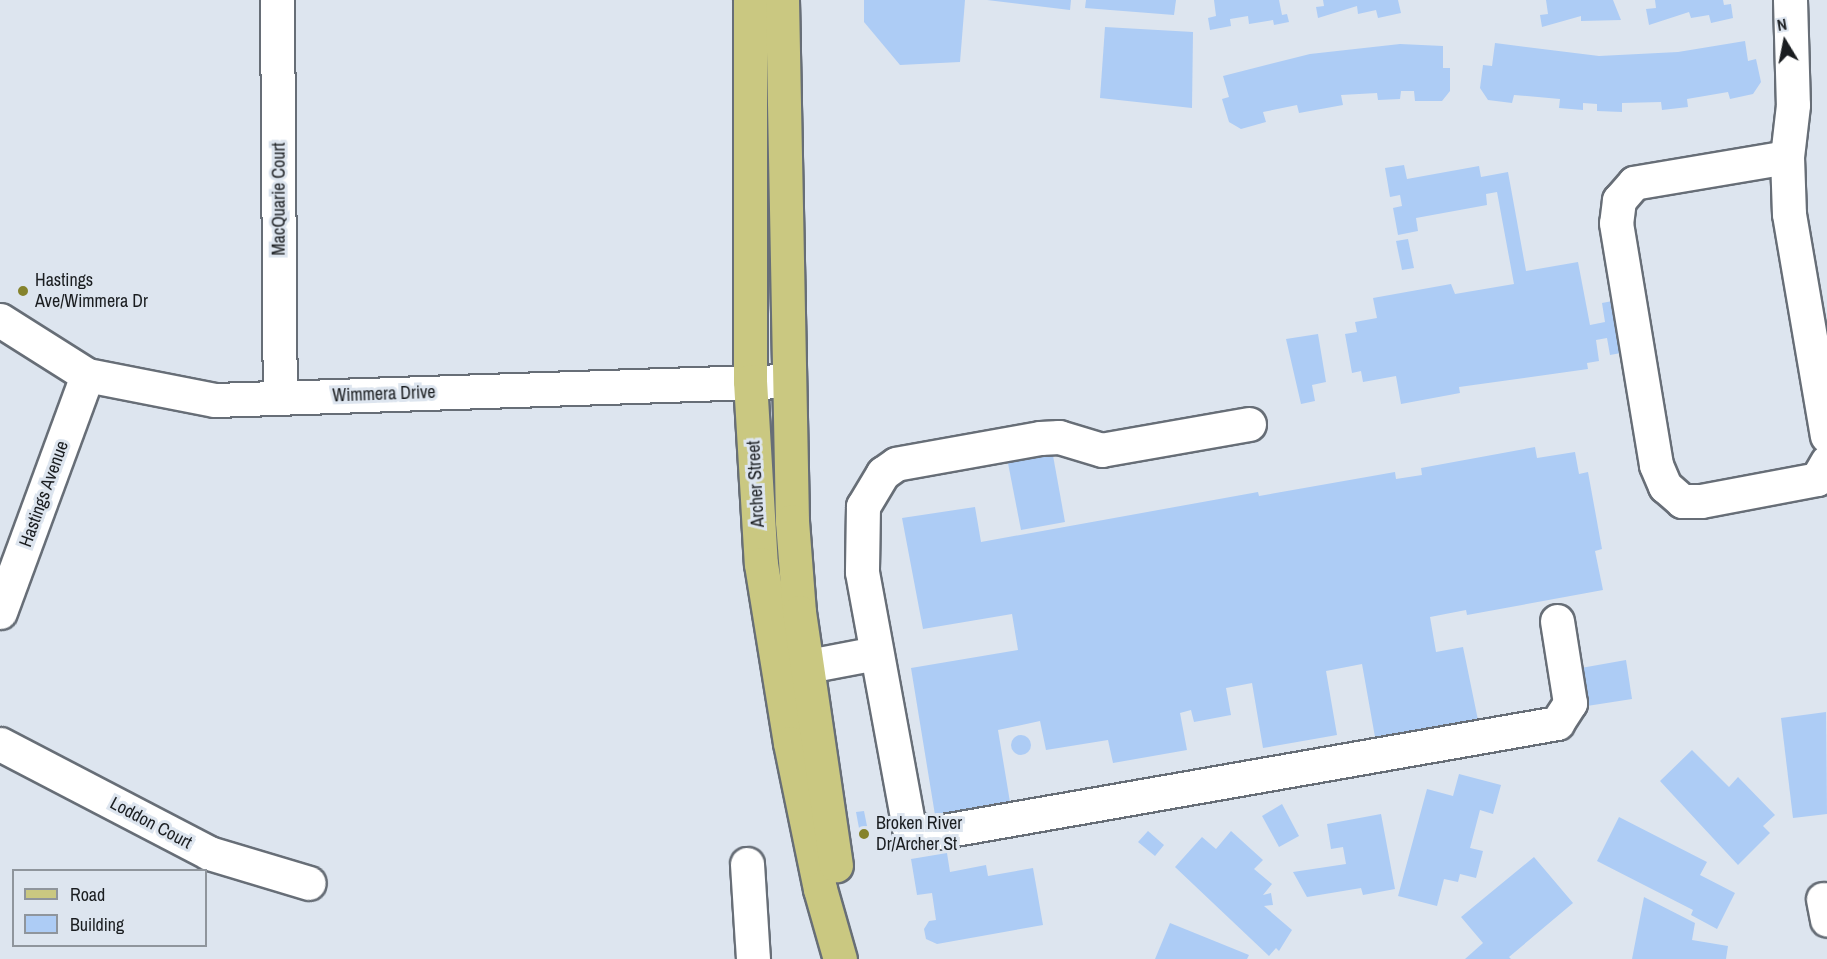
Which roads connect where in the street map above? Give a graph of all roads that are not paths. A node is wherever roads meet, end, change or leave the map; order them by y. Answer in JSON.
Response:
{"nodes":[{"id":1,"x":277,"y":0,"type":"edge"},
{"id":2,"x":750,"y":0,"type":"edge"},
{"id":3,"x":782,"y":0,"type":"edge"},
{"id":4,"x":1790,"y":0,"type":"edge"},
{"id":5,"x":768,"y":141,"type":"junction"},
{"id":6,"x":1787,"y":157,"type":"junction"},
{"id":7,"x":0,"y":320,"type":"edge"},
{"id":8,"x":87,"y":375,"type":"junction"},
{"id":9,"x":750,"y":381,"type":"junction"},
{"id":10,"x":786,"y":381,"type":"junction"},
{"id":11,"x":280,"y":398,"type":"junction"},
{"id":12,"x":1249,"y":424,"type":"dead end"},
{"id":13,"x":1827,"y":436,"type":"edge"},
{"id":14,"x":1827,"y":462,"type":"edge"},
{"id":15,"x":0,"y":612,"type":"edge"},
{"id":16,"x":784,"y":614,"type":"junction"},
{"id":17,"x":1557,"y":621,"type":"dead end"},
{"id":18,"x":876,"y":653,"type":"junction"},
{"id":19,"x":798,"y":665,"type":"junction"},
{"id":20,"x":0,"y":744,"type":"edge"},
{"id":21,"x":747,"y":864,"type":"dead end"},
{"id":22,"x":309,"y":883,"type":"dead end"},
{"id":23,"x":753,"y":959,"type":"edge"},
{"id":24,"x":840,"y":959,"type":"edge"},
{"id":25,"x":846,"y":959,"type":"edge"}],
"edges":[{"from":1,"to":11,"type":"street","name":"MacQuarie Court"},
{"from":2,"to":5,"type":"main road","name":"Archer Street"},
{"from":3,"to":5,"type":"main road","name":"Archer Street"},
{"from":4,"to":6,"type":"street"},
{"from":5,"to":9,"type":"main road","name":"Archer Street"},
{"from":5,"to":10,"type":"main road","name":"Archer Street"},
{"from":6,"to":13,"type":"street"},
{"from":6,"to":14,"type":"street"},
{"from":7,"to":8,"type":"street","name":"Wimmera Drive"},
{"from":8,"to":11,"type":"street","name":"Wimmera Drive"},
{"from":8,"to":15,"type":"street","name":"Hastings Avenue"},
{"from":9,"to":10,"type":"street","name":"Wimmera Drive"},
{"from":9,"to":11,"type":"street","name":"Wimmera Drive"},
{"from":9,"to":16,"type":"main road","name":"Archer Street"},
{"from":10,"to":16,"type":"main road","name":"Archer Street"},
{"from":12,"to":18,"type":"street"},
{"from":16,"to":19,"type":"main road","name":"Archer Street"},
{"from":17,"to":18,"type":"street"},
{"from":18,"to":19,"type":"street"},
{"from":19,"to":24,"type":"main road","name":"Archer Street"},
{"from":19,"to":25,"type":"main road","name":"Archer Street"},
{"from":20,"to":22,"type":"street","name":"Loddon Court"},
{"from":21,"to":23,"type":"street"}]}
